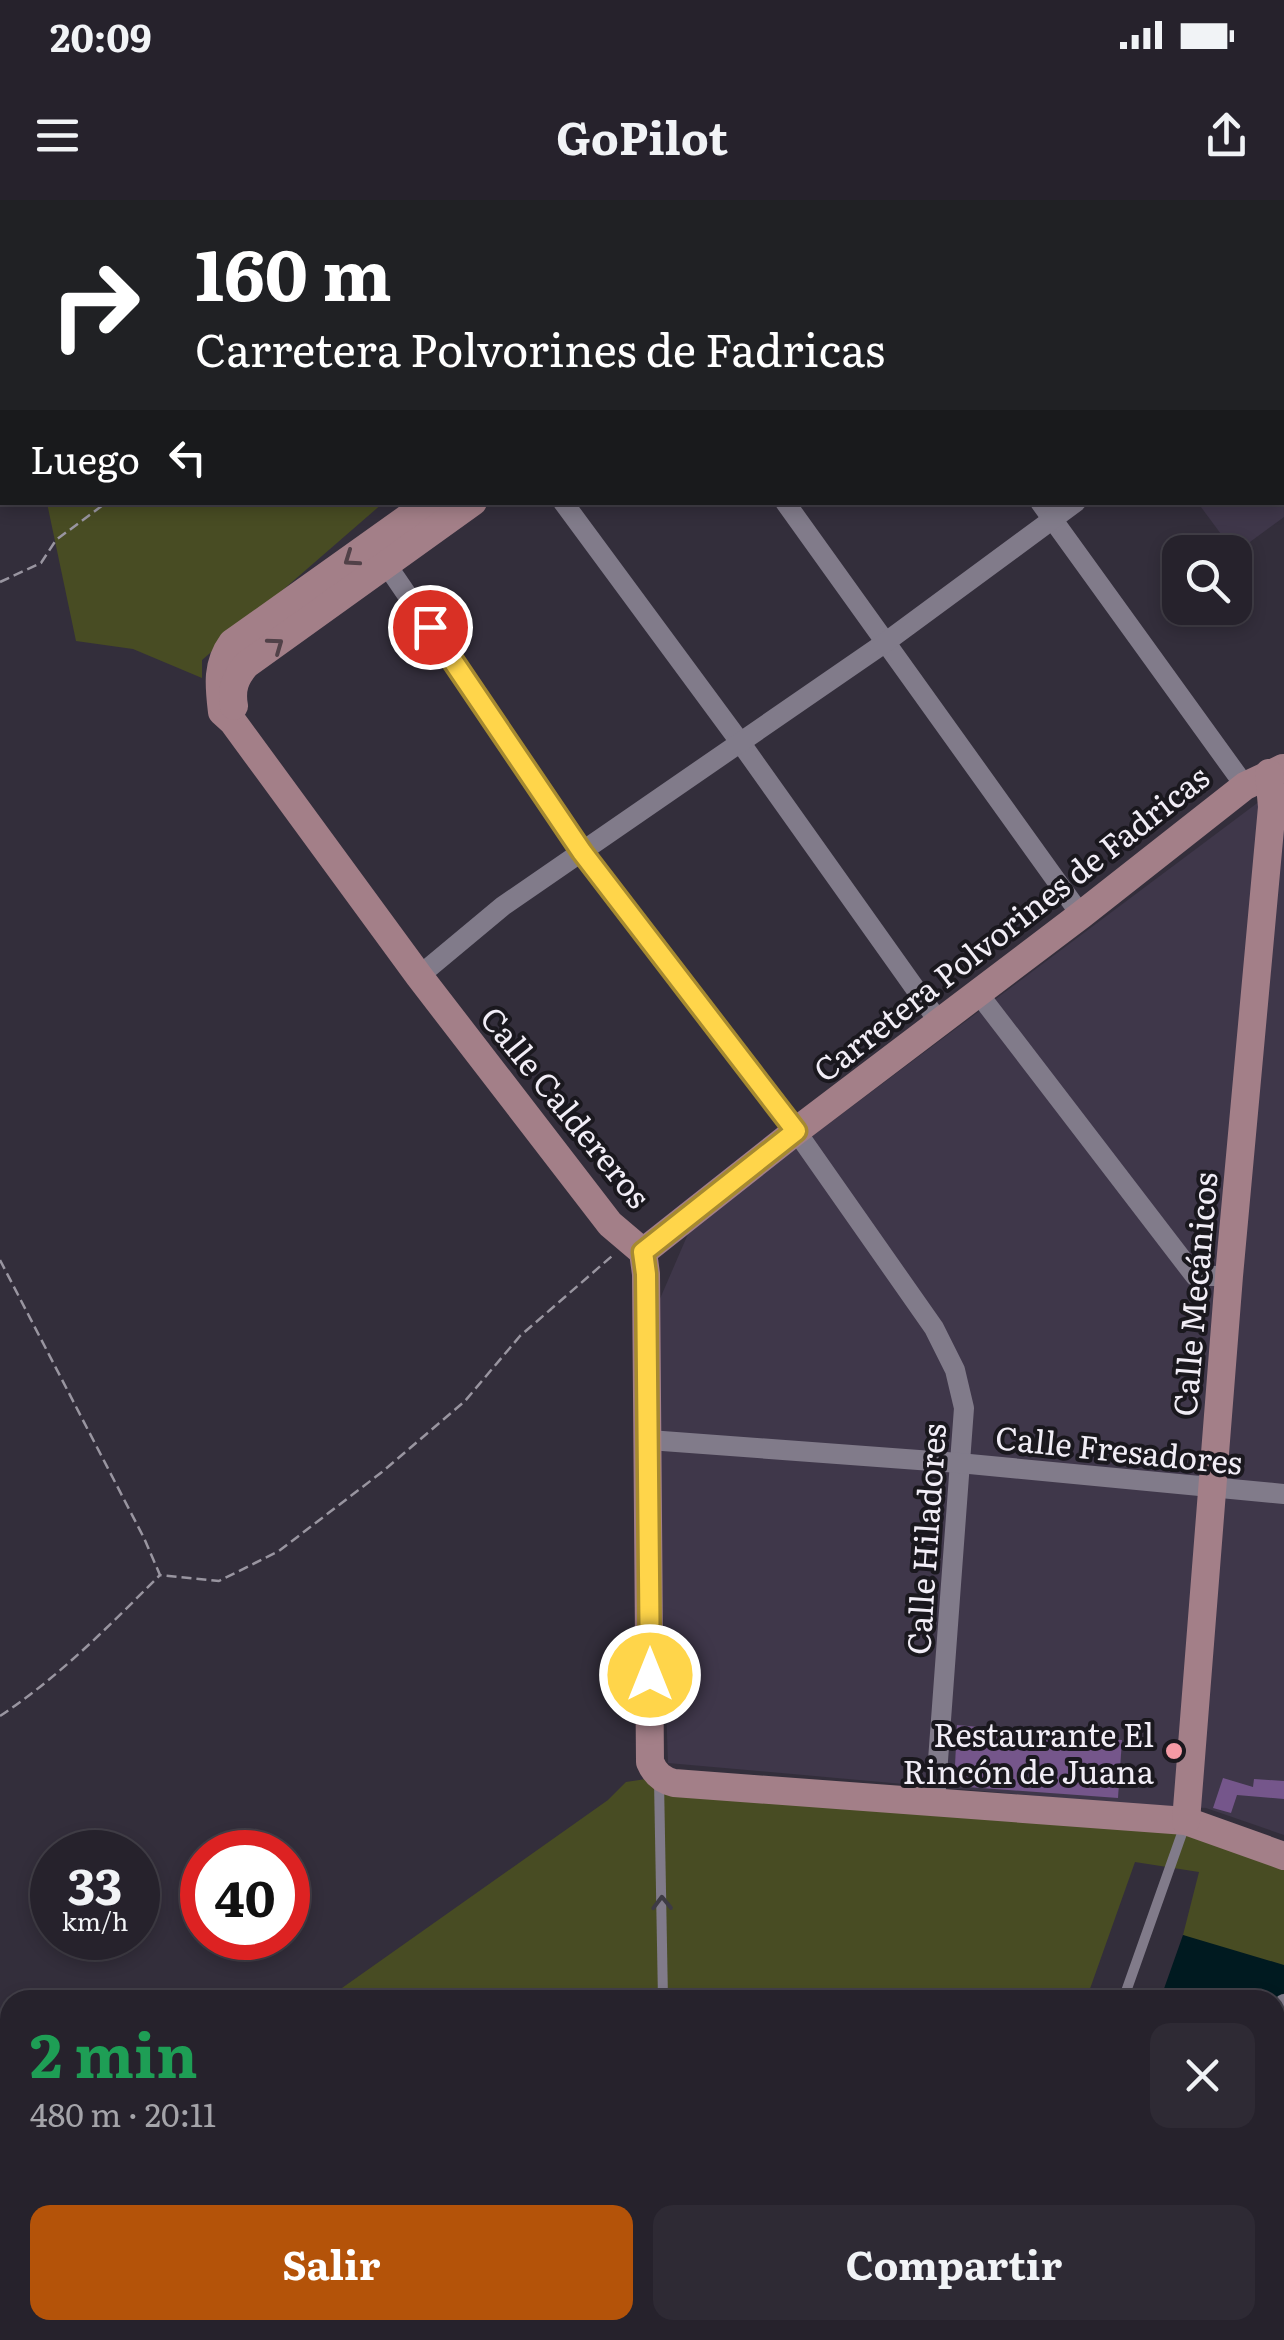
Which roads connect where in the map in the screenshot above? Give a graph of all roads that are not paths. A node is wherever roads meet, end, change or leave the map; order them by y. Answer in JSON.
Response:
{"nodes":[{"id":1,"x":426,"y":505,"type":"edge"},
{"id":2,"x":469,"y":505,"type":"edge"},
{"id":3,"x":565,"y":505,"type":"edge"},
{"id":4,"x":787,"y":505,"type":"edge"},
{"id":5,"x":1047,"y":511,"type":"edge"},
{"id":6,"x":386,"y":564,"type":"junction"},
{"id":7,"x":886,"y":642,"type":"junction"},
{"id":8,"x":233,"y":722,"type":"junction"},
{"id":9,"x":740,"y":742,"type":"junction"},
{"id":10,"x":1266,"y":776,"type":"edge"},
{"id":11,"x":582,"y":852,"type":"junction"},
{"id":12,"x":1081,"y":914,"type":"junction"},
{"id":13,"x":419,"y":976,"type":"junction"},
{"id":14,"x":978,"y":993,"type":"junction"},
{"id":15,"x":939,"y":1022,"type":"junction"},
{"id":16,"x":796,"y":1131,"type":"junction"},
{"id":17,"x":643,"y":1252,"type":"junction"},
{"id":18,"x":1229,"y":1276,"type":"junction"},
{"id":19,"x":650,"y":1440,"type":"junction"},
{"id":20,"x":959,"y":1463,"type":"junction"},
{"id":21,"x":1212,"y":1488,"type":"junction"},
{"id":22,"x":1284,"y":1494,"type":"edge"},
{"id":23,"x":659,"y":1777,"type":"junction"},
{"id":24,"x":935,"y":1801,"type":"junction"},
{"id":25,"x":1186,"y":1822,"type":"junction"},
{"id":26,"x":1283,"y":1857,"type":"edge"},
{"id":27,"x":663,"y":1990,"type":"edge"},
{"id":28,"x":1127,"y":1990,"type":"edge"}],
"edges":[{"from":1,"to":8,"type":"street","name":"Calle Caldereros","one_way":true},
{"from":2,"to":6,"type":"street"},
{"from":3,"to":9,"type":"street"},
{"from":4,"to":7,"type":"street"},
{"from":5,"to":7,"type":"street"},
{"from":5,"to":10,"type":"street"},
{"from":8,"to":6,"type":"street","one_way":true},
{"from":6,"to":11,"type":"street","name":"Calle Hiladores"},
{"from":7,"to":9,"type":"street"},
{"from":7,"to":12,"type":"street"},
{"from":8,"to":13,"type":"street","name":"Calle Caldereros"},
{"from":9,"to":11,"type":"street"},
{"from":9,"to":15,"type":"street"},
{"from":10,"to":12,"type":"street","name":"Carretera Polvorines de Fadricas"},
{"from":10,"to":18,"type":"street","name":"Calle Mecánicos"},
{"from":11,"to":13,"type":"street"},
{"from":11,"to":16,"type":"street","name":"Calle Hiladores"},
{"from":12,"to":14,"type":"street","name":"Carretera Polvorines de Fadricas"},
{"from":13,"to":17,"type":"street","name":"Calle Caldereros"},
{"from":14,"to":15,"type":"street","name":"Carretera Polvorines de Fadricas"},
{"from":14,"to":18,"type":"street"},
{"from":15,"to":16,"type":"street","name":"Carretera Polvorines de Fadricas"},
{"from":16,"to":17,"type":"street","name":"Carretera Polvorines de Fadricas"},
{"from":16,"to":20,"type":"street","name":"Calle Hiladores"},
{"from":17,"to":19,"type":"street","name":"Calle Caldereros"},
{"from":18,"to":21,"type":"street","name":"Calle Mecánicos"},
{"from":19,"to":20,"type":"street","name":"Calle Fresadores"},
{"from":19,"to":23,"type":"street","name":"Calle Caldereros"},
{"from":20,"to":21,"type":"street","name":"Calle Fresadores"},
{"from":20,"to":24,"type":"street","name":"Calle Hiladores"},
{"from":21,"to":22,"type":"street","name":"Calle Fresadores"},
{"from":21,"to":25,"type":"street","name":"Calle Mecánicos"},
{"from":23,"to":24,"type":"street"},
{"from":27,"to":23,"type":"lane","one_way":true},
{"from":24,"to":25,"type":"street"},
{"from":25,"to":26,"type":"street"},
{"from":25,"to":28,"type":"lane"}]}
